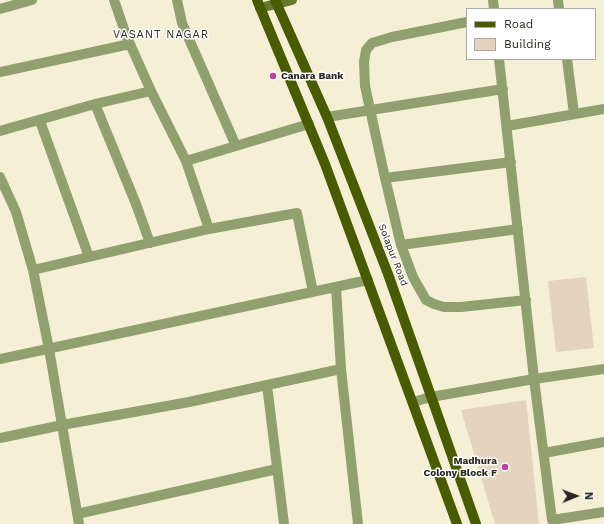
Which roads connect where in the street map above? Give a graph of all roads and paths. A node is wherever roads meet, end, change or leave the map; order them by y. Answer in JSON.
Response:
{"nodes":[{"id":1,"x":32,"y":0,"type":"edge"},
{"id":2,"x":114,"y":0,"type":"edge"},
{"id":3,"x":176,"y":0,"type":"edge"},
{"id":4,"x":292,"y":0,"type":"edge"},
{"id":5,"x":276,"y":2,"type":"edge"},
{"id":6,"x":258,"y":4,"type":"edge"},
{"id":7,"x":0,"y":9,"type":"edge"},
{"id":8,"x":466,"y":22,"type":"edge"},
{"id":9,"x":130,"y":44,"type":"junction"},
{"id":10,"x":500,"y":60,"type":"edge"},
{"id":11,"x":567,"y":60,"type":"edge"},
{"id":12,"x":0,"y":72,"type":"edge"},
{"id":13,"x":503,"y":89,"type":"junction"},
{"id":14,"x":151,"y":91,"type":"junction"},
{"id":15,"x":95,"y":104,"type":"junction"},
{"id":16,"x":604,"y":109,"type":"edge"},
{"id":17,"x":371,"y":110,"type":"junction"},
{"id":18,"x":574,"y":114,"type":"junction"},
{"id":19,"x":327,"y":117,"type":"junction"},
{"id":20,"x":40,"y":121,"type":"junction"},
{"id":21,"x":309,"y":124,"type":"junction"},
{"id":22,"x":507,"y":126,"type":"junction"},
{"id":23,"x":0,"y":131,"type":"edge"},
{"id":24,"x":236,"y":146,"type":"junction"},
{"id":25,"x":186,"y":161,"type":"junction"},
{"id":26,"x":511,"y":162,"type":"junction"},
{"id":27,"x":0,"y":177,"type":"edge"},
{"id":28,"x":385,"y":178,"type":"junction"},
{"id":29,"x":209,"y":229,"type":"junction"},
{"id":30,"x":518,"y":229,"type":"junction"},
{"id":31,"x":150,"y":243,"type":"junction"},
{"id":32,"x":401,"y":245,"type":"junction"},
{"id":33,"x":89,"y":257,"type":"junction"},
{"id":34,"x":33,"y":270,"type":"junction"},
{"id":35,"x":368,"y":280,"type":"junction"},
{"id":36,"x":336,"y":287,"type":"junction"},
{"id":37,"x":313,"y":292,"type":"junction"},
{"id":38,"x":526,"y":300,"type":"junction"},
{"id":39,"x":49,"y":349,"type":"junction"},
{"id":40,"x":0,"y":359,"type":"edge"},
{"id":41,"x":604,"y":368,"type":"edge"},
{"id":42,"x":341,"y":369,"type":"junction"},
{"id":43,"x":534,"y":379,"type":"junction"},
{"id":44,"x":267,"y":385,"type":"junction"},
{"id":45,"x":431,"y":397,"type":"junction"},
{"id":46,"x":413,"y":402,"type":"junction"},
{"id":47,"x":62,"y":425,"type":"junction"},
{"id":48,"x":0,"y":438,"type":"edge"},
{"id":49,"x":604,"y":442,"type":"edge"},
{"id":50,"x":544,"y":452,"type":"junction"},
{"id":51,"x":277,"y":469,"type":"junction"},
{"id":52,"x":604,"y":512,"type":"edge"},
{"id":53,"x":78,"y":519,"type":"edge"},
{"id":54,"x":284,"y":524,"type":"edge"},
{"id":55,"x":358,"y":524,"type":"edge"},
{"id":56,"x":457,"y":524,"type":"edge"},
{"id":57,"x":476,"y":524,"type":"edge"}],
"edges":[{"from":1,"to":7,"type":"street"},
{"from":2,"to":9,"type":"street"},
{"from":3,"to":24,"type":"street"},
{"from":4,"to":5,"type":"street"},
{"from":5,"to":6,"type":"street"},
{"from":5,"to":19,"type":"main road","name":"Solapur Road"},
{"from":6,"to":21,"type":"main road"},
{"from":8,"to":17,"type":"street"},
{"from":9,"to":12,"type":"street"},
{"from":9,"to":14,"type":"street"},
{"from":10,"to":13,"type":"street"},
{"from":11,"to":18,"type":"street"},
{"from":13,"to":17,"type":"street"},
{"from":13,"to":22,"type":"street"},
{"from":14,"to":15,"type":"street"},
{"from":14,"to":25,"type":"street"},
{"from":15,"to":20,"type":"street"},
{"from":15,"to":31,"type":"street"},
{"from":16,"to":18,"type":"street"},
{"from":17,"to":19,"type":"street"},
{"from":17,"to":28,"type":"street"},
{"from":18,"to":22,"type":"street"},
{"from":19,"to":45,"type":"main road","name":"Solapur Road"},
{"from":20,"to":23,"type":"street"},
{"from":20,"to":33,"type":"street"},
{"from":21,"to":24,"type":"street"},
{"from":21,"to":35,"type":"main road"},
{"from":22,"to":26,"type":"street"},
{"from":24,"to":25,"type":"street"},
{"from":25,"to":29,"type":"street"},
{"from":26,"to":28,"type":"street"},
{"from":26,"to":30,"type":"street"},
{"from":27,"to":34,"type":"street"},
{"from":28,"to":32,"type":"street"},
{"from":29,"to":31,"type":"street"},
{"from":29,"to":37,"type":"street"},
{"from":30,"to":32,"type":"street"},
{"from":30,"to":38,"type":"street"},
{"from":31,"to":33,"type":"street"},
{"from":32,"to":38,"type":"street"},
{"from":33,"to":34,"type":"street"},
{"from":34,"to":39,"type":"street"},
{"from":35,"to":36,"type":"street"},
{"from":35,"to":46,"type":"main road"},
{"from":36,"to":37,"type":"street"},
{"from":36,"to":42,"type":"street"},
{"from":37,"to":39,"type":"street"},
{"from":38,"to":43,"type":"street"},
{"from":39,"to":40,"type":"street"},
{"from":39,"to":47,"type":"street"},
{"from":41,"to":43,"type":"street"},
{"from":42,"to":44,"type":"street"},
{"from":42,"to":55,"type":"street"},
{"from":43,"to":45,"type":"street"},
{"from":43,"to":50,"type":"street"},
{"from":44,"to":47,"type":"street"},
{"from":44,"to":51,"type":"street"},
{"from":45,"to":46,"type":"street"},
{"from":45,"to":57,"type":"main road","name":"Solapur Road"},
{"from":46,"to":56,"type":"main road"},
{"from":47,"to":48,"type":"street"},
{"from":47,"to":53,"type":"street"},
{"from":49,"to":50,"type":"street"},
{"from":50,"to":52,"type":"street"},
{"from":51,"to":53,"type":"street"},
{"from":51,"to":54,"type":"street"}]}
